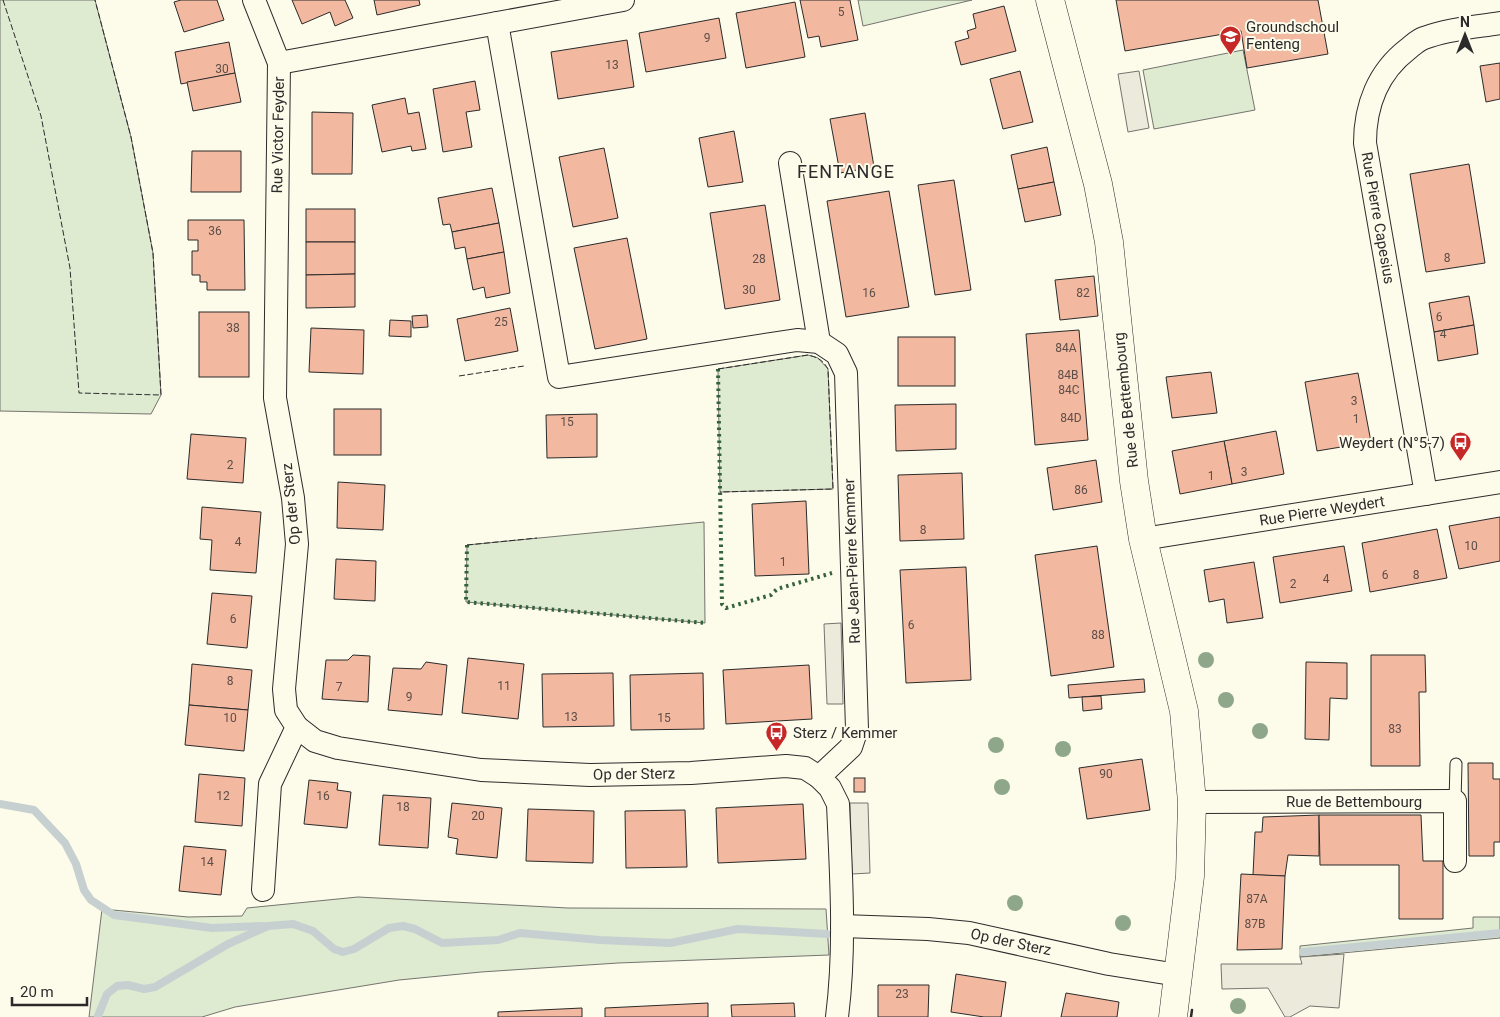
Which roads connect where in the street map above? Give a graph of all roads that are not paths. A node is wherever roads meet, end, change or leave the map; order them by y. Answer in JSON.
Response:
{"nodes":[{"id":1,"x":254,"y":0,"type":"edge"},
{"id":2,"x":624,"y":0,"type":"edge"},
{"id":3,"x":1050,"y":0,"type":"edge"},
{"id":4,"x":496,"y":23,"type":"junction"},
{"id":5,"x":1500,"y":23,"type":"edge"},
{"id":6,"x":279,"y":62,"type":"junction"},
{"id":7,"x":790,"y":163,"type":"dead end"},
{"id":8,"x":819,"y":342,"type":"junction"},
{"id":9,"x":275,"y":398,"type":"joint"},
{"id":10,"x":1500,"y":482,"type":"edge"},
{"id":11,"x":1426,"y":494,"type":"junction"},
{"id":12,"x":1143,"y":539,"type":"junction"},
{"id":13,"x":297,"y":727,"type":"junction"},
{"id":14,"x":1456,"y":764,"type":"dead end"},
{"id":15,"x":820,"y":777,"type":"junction"},
{"id":16,"x":1455,"y":801,"type":"junction"},
{"id":17,"x":1192,"y":802,"type":"junction"},
{"id":18,"x":1455,"y":861,"type":"dead end"},
{"id":19,"x":263,"y":890,"type":"dead end"},
{"id":20,"x":842,"y":926,"type":"junction"},
{"id":21,"x":1178,"y":975,"type":"junction"},
{"id":22,"x":837,"y":1017,"type":"edge"},
{"id":23,"x":1173,"y":1017,"type":"edge"}],
"edges":[{"from":1,"to":6,"type":"street"},
{"from":2,"to":4,"type":"street","name":"Rue Victor Feyder"},
{"from":3,"to":12,"type":"main road","name":"Rue de Bettembourg"},
{"from":4,"to":6,"type":"street","name":"Rue Victor Feyder"},
{"from":4,"to":8,"type":"street"},
{"from":5,"to":11,"type":"street","name":"Rue Pierre Capesius"},
{"from":6,"to":9,"type":"street","name":"Rue Victor Feyder"},
{"from":7,"to":8,"type":"street"},
{"from":8,"to":15,"type":"street","name":"Rue Jean-Pierre Kemmer"},
{"from":9,"to":13,"type":"street","name":"Op der Sterz"},
{"from":10,"to":11,"type":"street","name":"Rue Pierre Weydert"},
{"from":11,"to":12,"type":"street","name":"Rue Pierre Weydert"},
{"from":12,"to":17,"type":"main road","name":"Rue de Bettembourg"},
{"from":13,"to":15,"type":"street","name":"Op der Sterz"},
{"from":13,"to":19,"type":"street"},
{"from":14,"to":16,"type":"lane"},
{"from":15,"to":20,"type":"street"},
{"from":16,"to":17,"type":"street","name":"Rue de Bettembourg"},
{"from":16,"to":18,"type":"street"},
{"from":17,"to":21,"type":"main road","name":"Rue de Bettembourg"},
{"from":20,"to":21,"type":"street","name":"Op der Sterz"},
{"from":20,"to":22,"type":"street"},
{"from":21,"to":23,"type":"main road","name":"Rue de Bettembourg"}]}
